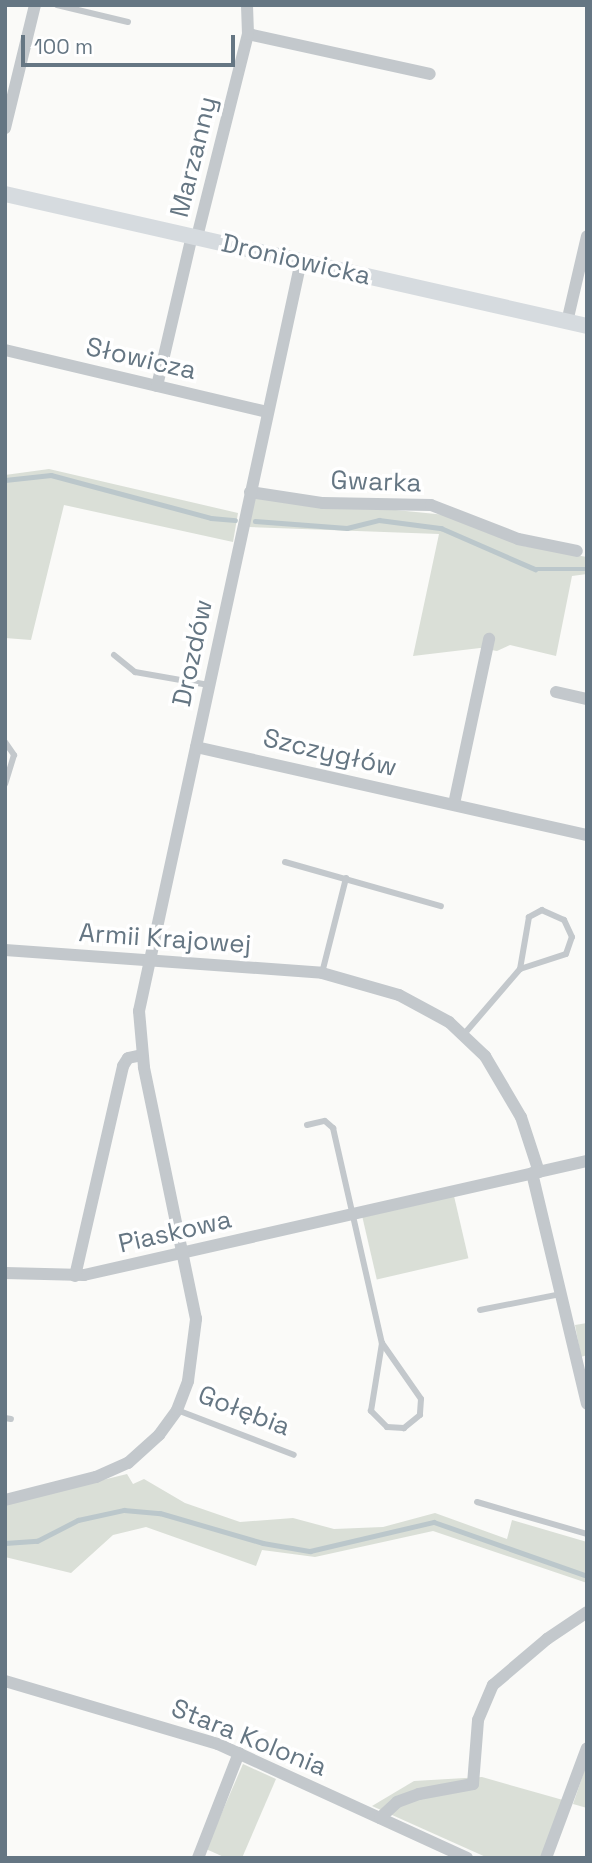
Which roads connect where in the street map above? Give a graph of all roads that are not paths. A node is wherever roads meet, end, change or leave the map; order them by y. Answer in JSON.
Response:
{"nodes":[{"id":1,"x":35,"y":5,"type":"edge"},
{"id":2,"x":57,"y":5,"type":"edge"},
{"id":3,"x":247,"y":5,"type":"edge"},
{"id":4,"x":128,"y":22,"type":"dead end"},
{"id":5,"x":248,"y":34,"type":"junction"},
{"id":6,"x":430,"y":74,"type":"dead end"},
{"id":7,"x":5,"y":128,"type":"edge"},
{"id":8,"x":5,"y":194,"type":"edge"},
{"id":9,"x":194,"y":237,"type":"junction"},
{"id":10,"x":586,"y":239,"type":"edge"},
{"id":11,"x":301,"y":261,"type":"junction"},
{"id":12,"x":567,"y":322,"type":"junction"},
{"id":13,"x":587,"y":326,"type":"edge"},
{"id":14,"x":5,"y":350,"type":"edge"},
{"id":15,"x":157,"y":386,"type":"junction"},
{"id":16,"x":267,"y":411,"type":"junction"},
{"id":17,"x":250,"y":492,"type":"junction"},
{"id":18,"x":577,"y":551,"type":"dead end"},
{"id":19,"x":489,"y":639,"type":"dead end"},
{"id":20,"x":114,"y":655,"type":"dead end"},
{"id":21,"x":209,"y":685,"type":"junction"},
{"id":22,"x":556,"y":692,"type":"dead end"},
{"id":23,"x":587,"y":699,"type":"edge"},
{"id":24,"x":5,"y":742,"type":"edge"},
{"id":25,"x":196,"y":747,"type":"junction"},
{"id":26,"x":5,"y":784,"type":"edge"},
{"id":27,"x":454,"y":804,"type":"junction"},
{"id":28,"x":587,"y":835,"type":"edge"},
{"id":29,"x":285,"y":862,"type":"dead end"},
{"id":30,"x":346,"y":878,"type":"junction"},
{"id":31,"x":441,"y":906,"type":"dead end"},
{"id":32,"x":5,"y":950,"type":"edge"},
{"id":33,"x":150,"y":961,"type":"junction"},
{"id":34,"x":520,"y":970,"type":"junction"},
{"id":35,"x":322,"y":973,"type":"junction"},
{"id":36,"x":465,"y":1033,"type":"junction"},
{"id":37,"x":142,"y":1055,"type":"junction"},
{"id":38,"x":307,"y":1125,"type":"dead end"},
{"id":39,"x":587,"y":1161,"type":"edge"},
{"id":40,"x":536,"y":1172,"type":"junction"},
{"id":41,"x":354,"y":1214,"type":"junction"},
{"id":42,"x":184,"y":1254,"type":"junction"},
{"id":43,"x":5,"y":1273,"type":"edge"},
{"id":44,"x":75,"y":1276,"type":"junction"},
{"id":45,"x":561,"y":1294,"type":"junction"},
{"id":46,"x":480,"y":1310,"type":"dead end"},
{"id":47,"x":382,"y":1343,"type":"junction"},
{"id":48,"x":587,"y":1404,"type":"edge"},
{"id":49,"x":177,"y":1410,"type":"junction"},
{"id":50,"x":294,"y":1455,"type":"dead end"},
{"id":51,"x":5,"y":1500,"type":"edge"},
{"id":52,"x":477,"y":1502,"type":"dead end"},
{"id":53,"x":587,"y":1534,"type":"edge"},
{"id":54,"x":587,"y":1612,"type":"edge"},
{"id":55,"x":5,"y":1681,"type":"edge"},
{"id":56,"x":587,"y":1748,"type":"edge"},
{"id":57,"x":239,"y":1753,"type":"junction"},
{"id":58,"x":380,"y":1818,"type":"junction"},
{"id":59,"x":198,"y":1858,"type":"edge"},
{"id":60,"x":467,"y":1858,"type":"edge"},
{"id":61,"x":547,"y":1858,"type":"edge"}],
"edges":[{"from":1,"to":7,"type":"street"},
{"from":2,"to":4,"type":"lane"},
{"from":3,"to":5,"type":"street","name":"Marzanny"},
{"from":5,"to":6,"type":"street"},
{"from":5,"to":9,"type":"street","name":"Marzanny"},
{"from":8,"to":9,"type":"street","name":"Droniowicka"},
{"from":9,"to":11,"type":"street","name":"Droniowicka"},
{"from":9,"to":15,"type":"street","name":"Marzanny"},
{"from":10,"to":12,"type":"street"},
{"from":11,"to":12,"type":"street","name":"Droniowicka"},
{"from":11,"to":16,"type":"street","name":"Drozdów"},
{"from":12,"to":13,"type":"street","name":"Droniowicka"},
{"from":14,"to":15,"type":"street","name":"Słowicza"},
{"from":15,"to":16,"type":"street","name":"Słowicza"},
{"from":16,"to":17,"type":"street","name":"Drozdów"},
{"from":17,"to":18,"type":"street","name":"Gwarka"},
{"from":17,"to":21,"type":"street","name":"Drozdów"},
{"from":19,"to":27,"type":"street"},
{"from":20,"to":21,"type":"lane"},
{"from":21,"to":25,"type":"street","name":"Drozdów"},
{"from":22,"to":23,"type":"street"},
{"from":24,"to":26,"type":"lane"},
{"from":25,"to":27,"type":"street","name":"Szczygłów"},
{"from":25,"to":33,"type":"street","name":"Drozdów"},
{"from":27,"to":28,"type":"street","name":"Szczygłów"},
{"from":29,"to":30,"type":"lane"},
{"from":30,"to":31,"type":"lane"},
{"from":30,"to":35,"type":"lane"},
{"from":32,"to":33,"type":"street","name":"Armii Krajowej"},
{"from":33,"to":35,"type":"street","name":"Armii Krajowej"},
{"from":33,"to":37,"type":"street","name":"Drozdów"},
{"from":34,"to":34,"type":"lane"},
{"from":34,"to":36,"type":"lane"},
{"from":35,"to":36,"type":"street","name":"Armii Krajowej"},
{"from":36,"to":40,"type":"street","name":"Armii Krajowej"},
{"from":37,"to":42,"type":"street","name":"Drozdów"},
{"from":37,"to":44,"type":"street"},
{"from":38,"to":41,"type":"lane"},
{"from":39,"to":40,"type":"street","name":"Piaskowa"},
{"from":40,"to":41,"type":"street","name":"Piaskowa"},
{"from":40,"to":45,"type":"street","name":"Armii Krajowej"},
{"from":41,"to":42,"type":"street","name":"Piaskowa"},
{"from":41,"to":47,"type":"lane"},
{"from":42,"to":44,"type":"street","name":"Piaskowa"},
{"from":42,"to":49,"type":"street","name":"Gołębia"},
{"from":43,"to":44,"type":"street","name":"Piaskowa"},
{"from":45,"to":46,"type":"lane"},
{"from":45,"to":48,"type":"street","name":"Armii Krajowej"},
{"from":47,"to":47,"type":"lane"},
{"from":49,"to":50,"type":"lane","name":"Gołębia"},
{"from":49,"to":51,"type":"street","name":"Gołębia"},
{"from":52,"to":53,"type":"lane"},
{"from":54,"to":58,"type":"street"},
{"from":55,"to":57,"type":"street","name":"Stara Kolonia"},
{"from":56,"to":61,"type":"street"},
{"from":57,"to":58,"type":"street","name":"Stara Kolonia"},
{"from":57,"to":59,"type":"street"},
{"from":58,"to":60,"type":"street","name":"Stara Kolonia"}]}
